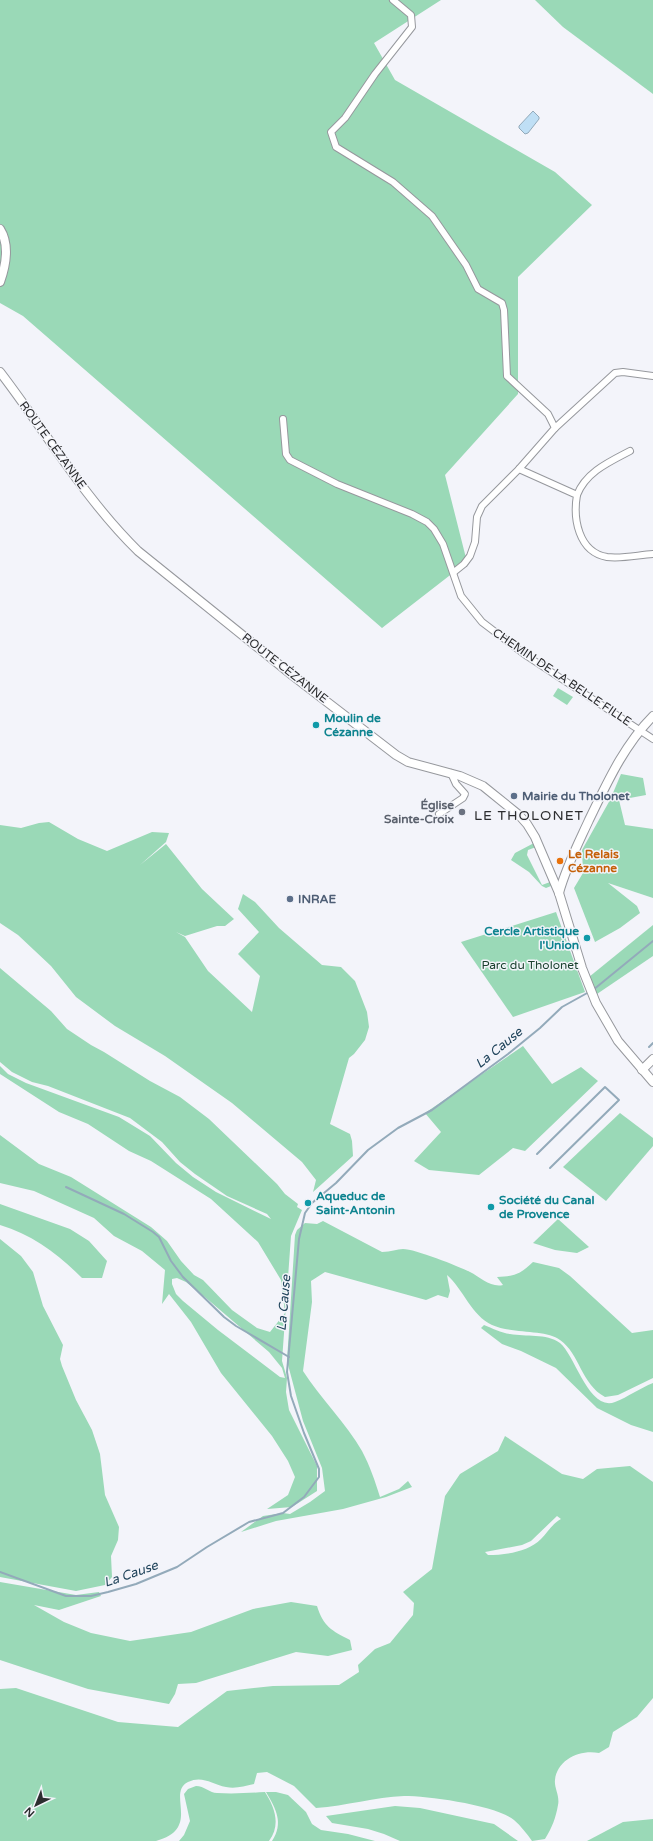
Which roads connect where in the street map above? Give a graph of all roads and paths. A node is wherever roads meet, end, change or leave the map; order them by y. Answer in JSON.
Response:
{"nodes":[{"id":1,"x":393,"y":0,"type":"edge"},
{"id":2,"x":0,"y":229,"type":"edge"},
{"id":3,"x":0,"y":282,"type":"edge"},
{"id":4,"x":0,"y":372,"type":"edge"},
{"id":5,"x":653,"y":376,"type":"edge"},
{"id":6,"x":283,"y":419,"type":"dead end"},
{"id":7,"x":554,"y":428,"type":"junction"},
{"id":8,"x":630,"y":451,"type":"dead end"},
{"id":9,"x":519,"y":469,"type":"junction"},
{"id":10,"x":577,"y":495,"type":"junction"},
{"id":11,"x":653,"y":554,"type":"edge"},
{"id":12,"x":454,"y":572,"type":"junction"},
{"id":13,"x":653,"y":716,"type":"edge"},
{"id":14,"x":640,"y":730,"type":"junction"},
{"id":15,"x":653,"y":739,"type":"edge"},
{"id":16,"x":451,"y":773,"type":"junction"},
{"id":17,"x":439,"y":814,"type":"dead end"},
{"id":18,"x":559,"y":893,"type":"junction"},
{"id":19,"x":653,"y":1059,"type":"edge"},
{"id":20,"x":642,"y":1070,"type":"junction"},
{"id":21,"x":653,"y":1082,"type":"edge"}],
"edges":[{"from":1,"to":7,"type":"street"},
{"from":2,"to":3,"type":"street"},
{"from":4,"to":16,"type":"street","name":"ROUTE CÉZANNE"},
{"from":5,"to":7,"type":"street"},
{"from":6,"to":12,"type":"street","name":"CHEMIN DE LA BELLE FILLE"},
{"from":7,"to":9,"type":"street"},
{"from":8,"to":10,"type":"street"},
{"from":9,"to":10,"type":"street"},
{"from":9,"to":12,"type":"street"},
{"from":10,"to":11,"type":"street"},
{"from":12,"to":14,"type":"street","name":"CHEMIN DE LA BELLE FILLE"},
{"from":13,"to":14,"type":"street"},
{"from":14,"to":15,"type":"street","name":"CHEMIN DE LA BELLE FILLE"},
{"from":14,"to":18,"type":"street"},
{"from":16,"to":17,"type":"street"},
{"from":16,"to":18,"type":"street","name":"ROUTE CÉZANNE"},
{"from":18,"to":20,"type":"street","name":"ROUTE CÉZANNE"},
{"from":19,"to":20,"type":"street"},
{"from":20,"to":21,"type":"street","name":"ROUTE CÉZANNE"}]}
